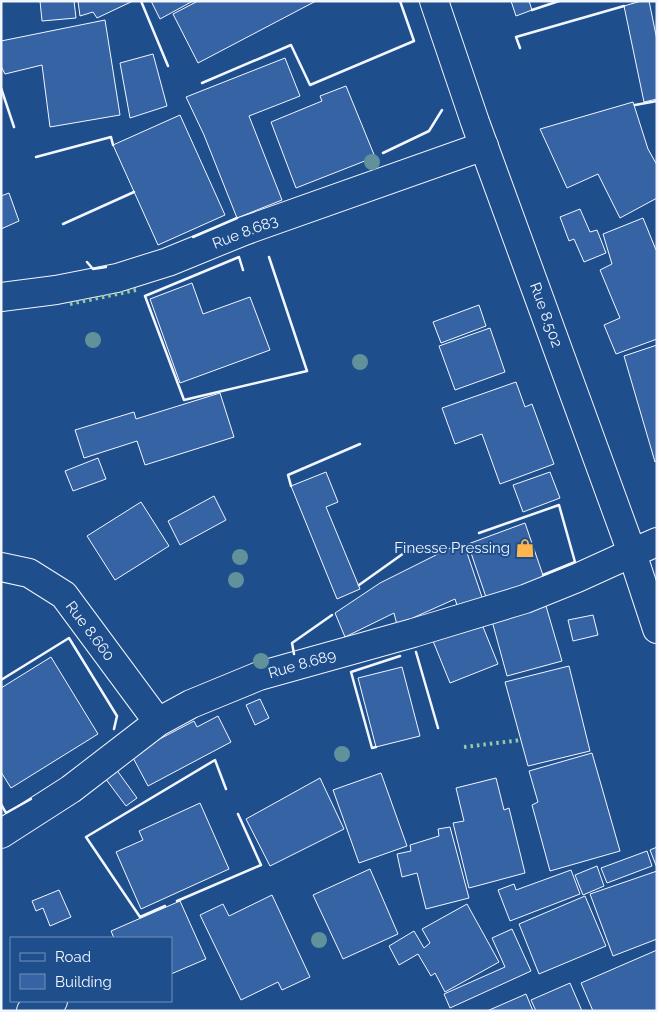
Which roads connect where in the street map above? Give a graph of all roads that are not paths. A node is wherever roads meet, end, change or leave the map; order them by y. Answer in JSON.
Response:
{"nodes":[{"id":1,"x":434,"y":1,"type":"edge"},
{"id":2,"x":484,"y":146,"type":"junction"},
{"id":3,"x":1,"y":297,"type":"edge"},
{"id":4,"x":657,"y":542,"type":"edge"},
{"id":5,"x":632,"y":552,"type":"junction"},
{"id":6,"x":1,"y":567,"type":"edge"},
{"id":7,"x":657,"y":629,"type":"edge"},
{"id":8,"x":158,"y":722,"type":"junction"},
{"id":9,"x":1,"y":834,"type":"edge"},
{"id":10,"x":51,"y":1002,"type":"edge"},
{"id":11,"x":30,"y":1011,"type":"edge"}],
"edges":[{"from":1,"to":2,"type":"street","name":"Rue 8.502"},
{"from":2,"to":3,"type":"street","name":"Rue 8.683"},
{"from":2,"to":5,"type":"street","name":"Rue 8.502"},
{"from":4,"to":5,"type":"street","name":"Rue 8.689"},
{"from":5,"to":7,"type":"street","name":"Rue 8.502"},
{"from":5,"to":8,"type":"street","name":"Rue 8.689"},
{"from":6,"to":8,"type":"street","name":"Rue 8.660"},
{"from":8,"to":9,"type":"street","name":"Rue 8.689"},
{"from":10,"to":11,"type":"street"}]}
